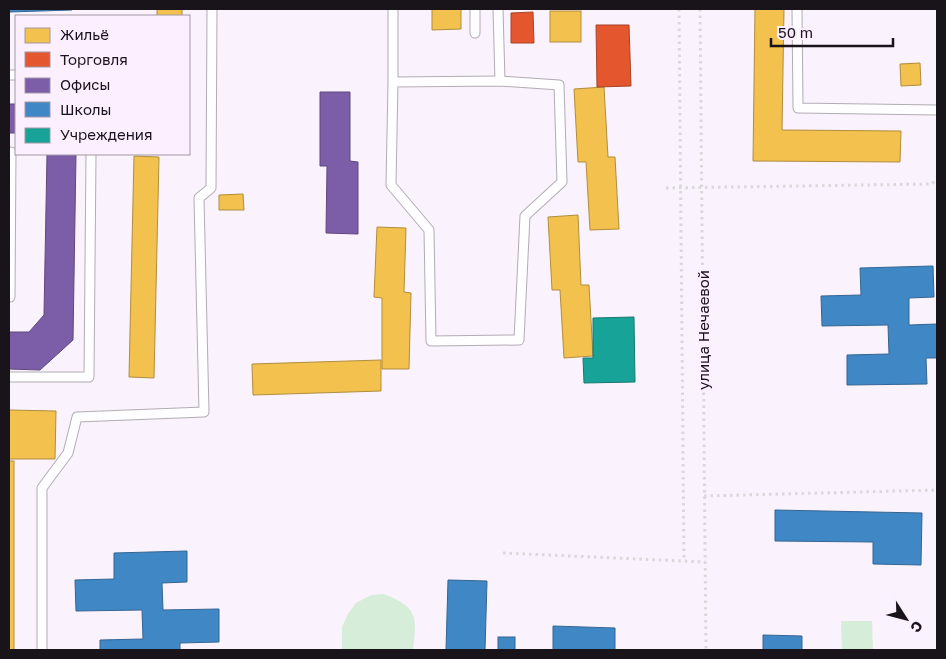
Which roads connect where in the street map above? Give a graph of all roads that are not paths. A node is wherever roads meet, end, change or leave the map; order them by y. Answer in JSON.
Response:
{"nodes":[{"id":1,"x":212,"y":9,"type":"edge"},
{"id":2,"x":393,"y":9,"type":"edge"},
{"id":3,"x":475,"y":9,"type":"edge"},
{"id":4,"x":498,"y":9,"type":"edge"},
{"id":5,"x":797,"y":9,"type":"edge"},
{"id":6,"x":475,"y":33,"type":"dead end"},
{"id":7,"x":393,"y":82,"type":"junction"},
{"id":8,"x":500,"y":82,"type":"junction"},
{"id":9,"x":937,"y":110,"type":"edge"},
{"id":10,"x":9,"y":152,"type":"edge"},
{"id":11,"x":91,"y":155,"type":"edge"},
{"id":12,"x":9,"y":296,"type":"edge"},
{"id":13,"x":9,"y":377,"type":"edge"},
{"id":14,"x":42,"y":650,"type":"edge"}],
"edges":[{"from":1,"to":14,"type":"lane"},
{"from":2,"to":7,"type":"lane"},
{"from":3,"to":6,"type":"lane"},
{"from":4,"to":8,"type":"lane"},
{"from":5,"to":9,"type":"lane"},
{"from":7,"to":8,"type":"lane"},
{"from":7,"to":8,"type":"lane"},
{"from":10,"to":12,"type":"lane"},
{"from":11,"to":13,"type":"lane"}]}
